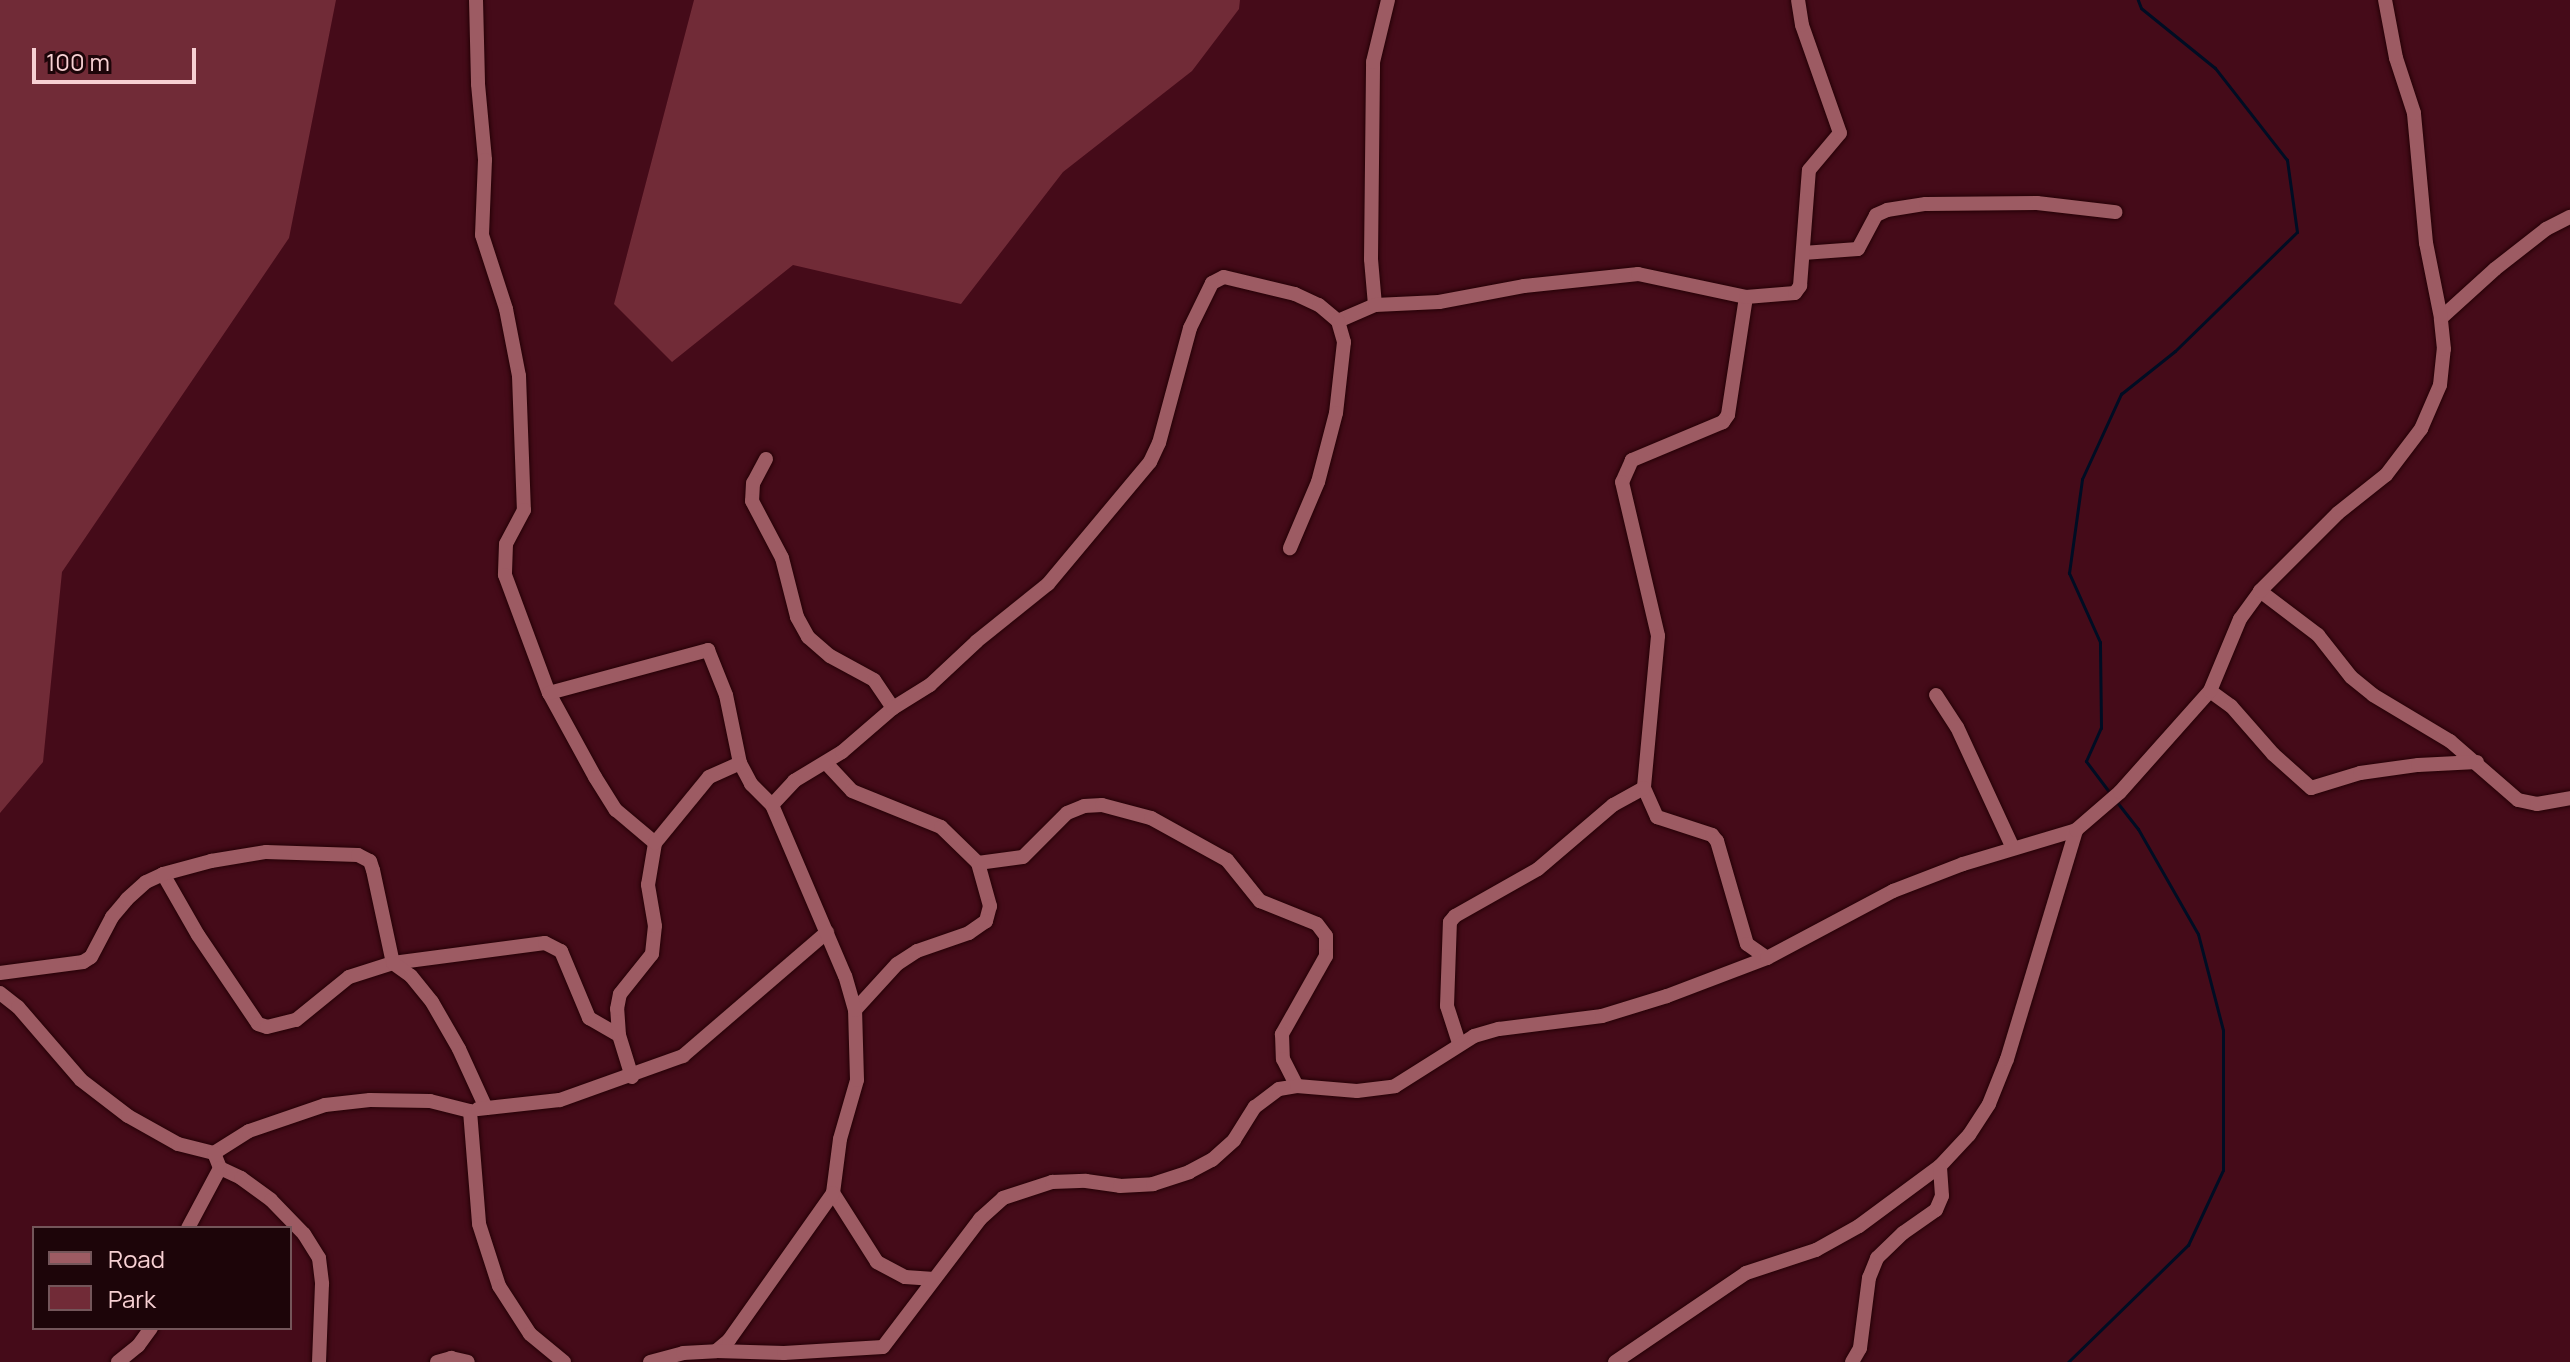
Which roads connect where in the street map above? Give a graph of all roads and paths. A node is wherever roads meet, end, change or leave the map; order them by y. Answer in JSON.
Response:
{"nodes":[{"id":1,"x":476,"y":0,"type":"edge"},
{"id":2,"x":1388,"y":0,"type":"edge"},
{"id":3,"x":1798,"y":0,"type":"edge"},
{"id":4,"x":2385,"y":0,"type":"edge"},
{"id":5,"x":2115,"y":212,"type":"dead end"},
{"id":6,"x":2570,"y":217,"type":"edge"},
{"id":7,"x":1803,"y":253,"type":"junction"},
{"id":8,"x":1746,"y":297,"type":"junction"},
{"id":9,"x":1375,"y":305,"type":"junction"},
{"id":10,"x":2441,"y":318,"type":"junction"},
{"id":11,"x":1338,"y":321,"type":"junction"},
{"id":12,"x":766,"y":459,"type":"dead end"},
{"id":13,"x":1290,"y":548,"type":"dead end"},
{"id":14,"x":2260,"y":591,"type":"junction"},
{"id":15,"x":2210,"y":691,"type":"junction"},
{"id":16,"x":549,"y":693,"type":"junction"},
{"id":17,"x":1936,"y":695,"type":"dead end"},
{"id":18,"x":893,"y":708,"type":"junction"},
{"id":19,"x":2477,"y":762,"type":"junction"},
{"id":20,"x":740,"y":763,"type":"junction"},
{"id":21,"x":826,"y":763,"type":"junction"},
{"id":22,"x":1644,"y":788,"type":"junction"},
{"id":23,"x":2570,"y":798,"type":"edge"},
{"id":24,"x":772,"y":805,"type":"junction"},
{"id":25,"x":2076,"y":830,"type":"junction"},
{"id":26,"x":655,"y":843,"type":"junction"},
{"id":27,"x":2013,"y":848,"type":"junction"},
{"id":28,"x":978,"y":863,"type":"junction"},
{"id":29,"x":163,"y":874,"type":"junction"},
{"id":30,"x":827,"y":932,"type":"junction"},
{"id":31,"x":1767,"y":958,"type":"junction"},
{"id":32,"x":393,"y":963,"type":"junction"},
{"id":33,"x":0,"y":973,"type":"edge"},
{"id":34,"x":0,"y":993,"type":"edge"},
{"id":35,"x":855,"y":1010,"type":"junction"},
{"id":36,"x":619,"y":1035,"type":"junction"},
{"id":37,"x":1459,"y":1043,"type":"junction"},
{"id":38,"x":632,"y":1077,"type":"junction"},
{"id":39,"x":1297,"y":1086,"type":"junction"},
{"id":40,"x":486,"y":1108,"type":"junction"},
{"id":41,"x":470,"y":1111,"type":"junction"},
{"id":42,"x":214,"y":1153,"type":"junction"},
{"id":43,"x":1940,"y":1166,"type":"junction"},
{"id":44,"x":220,"y":1168,"type":"junction"},
{"id":45,"x":833,"y":1193,"type":"junction"},
{"id":46,"x":189,"y":1226,"type":"edge"},
{"id":47,"x":934,"y":1279,"type":"junction"},
{"id":48,"x":150,"y":1330,"type":"edge"},
{"id":49,"x":716,"y":1351,"type":"junction"},
{"id":50,"x":886,"y":1355,"type":"edge"},
{"id":51,"x":118,"y":1362,"type":"edge"},
{"id":52,"x":319,"y":1362,"type":"edge"},
{"id":53,"x":437,"y":1362,"type":"edge"},
{"id":54,"x":468,"y":1362,"type":"edge"},
{"id":55,"x":564,"y":1362,"type":"edge"},
{"id":56,"x":650,"y":1362,"type":"edge"},
{"id":57,"x":1615,"y":1362,"type":"edge"},
{"id":58,"x":1852,"y":1362,"type":"edge"}],
"edges":[{"from":1,"to":16,"type":"street"},
{"from":2,"to":9,"type":"street"},
{"from":3,"to":7,"type":"street"},
{"from":4,"to":10,"type":"street"},
{"from":5,"to":7,"type":"street"},
{"from":6,"to":10,"type":"street"},
{"from":7,"to":8,"type":"street"},
{"from":8,"to":9,"type":"street"},
{"from":8,"to":22,"type":"street"},
{"from":9,"to":11,"type":"street"},
{"from":10,"to":14,"type":"street"},
{"from":11,"to":13,"type":"street"},
{"from":11,"to":18,"type":"street"},
{"from":12,"to":18,"type":"street"},
{"from":14,"to":15,"type":"street"},
{"from":14,"to":19,"type":"street"},
{"from":15,"to":19,"type":"street"},
{"from":15,"to":25,"type":"street"},
{"from":16,"to":20,"type":"street"},
{"from":16,"to":26,"type":"street"},
{"from":17,"to":27,"type":"street"},
{"from":18,"to":21,"type":"street"},
{"from":19,"to":23,"type":"street"},
{"from":20,"to":24,"type":"street"},
{"from":20,"to":26,"type":"street"},
{"from":21,"to":24,"type":"street"},
{"from":21,"to":28,"type":"street"},
{"from":22,"to":31,"type":"street"},
{"from":22,"to":37,"type":"street"},
{"from":24,"to":30,"type":"street"},
{"from":25,"to":27,"type":"street"},
{"from":25,"to":43,"type":"street"},
{"from":26,"to":36,"type":"street"},
{"from":27,"to":31,"type":"street"},
{"from":28,"to":35,"type":"street"},
{"from":28,"to":39,"type":"street"},
{"from":29,"to":32,"type":"street"},
{"from":29,"to":32,"type":"street"},
{"from":29,"to":33,"type":"street"},
{"from":30,"to":35,"type":"street"},
{"from":30,"to":38,"type":"street"},
{"from":31,"to":37,"type":"street"},
{"from":32,"to":36,"type":"street"},
{"from":32,"to":40,"type":"street"},
{"from":34,"to":42,"type":"street"},
{"from":35,"to":45,"type":"street"},
{"from":36,"to":38,"type":"street"},
{"from":37,"to":39,"type":"street"},
{"from":38,"to":40,"type":"street"},
{"from":39,"to":47,"type":"street"},
{"from":40,"to":41,"type":"street"},
{"from":41,"to":42,"type":"street"},
{"from":41,"to":55,"type":"street"},
{"from":42,"to":44,"type":"street"},
{"from":43,"to":57,"type":"street"},
{"from":43,"to":58,"type":"street"},
{"from":44,"to":46,"type":"street"},
{"from":44,"to":52,"type":"street"},
{"from":45,"to":47,"type":"street"},
{"from":45,"to":49,"type":"street"},
{"from":47,"to":50,"type":"street"},
{"from":48,"to":51,"type":"street"},
{"from":49,"to":50,"type":"street"},
{"from":49,"to":56,"type":"street"},
{"from":53,"to":54,"type":"street"}]}
